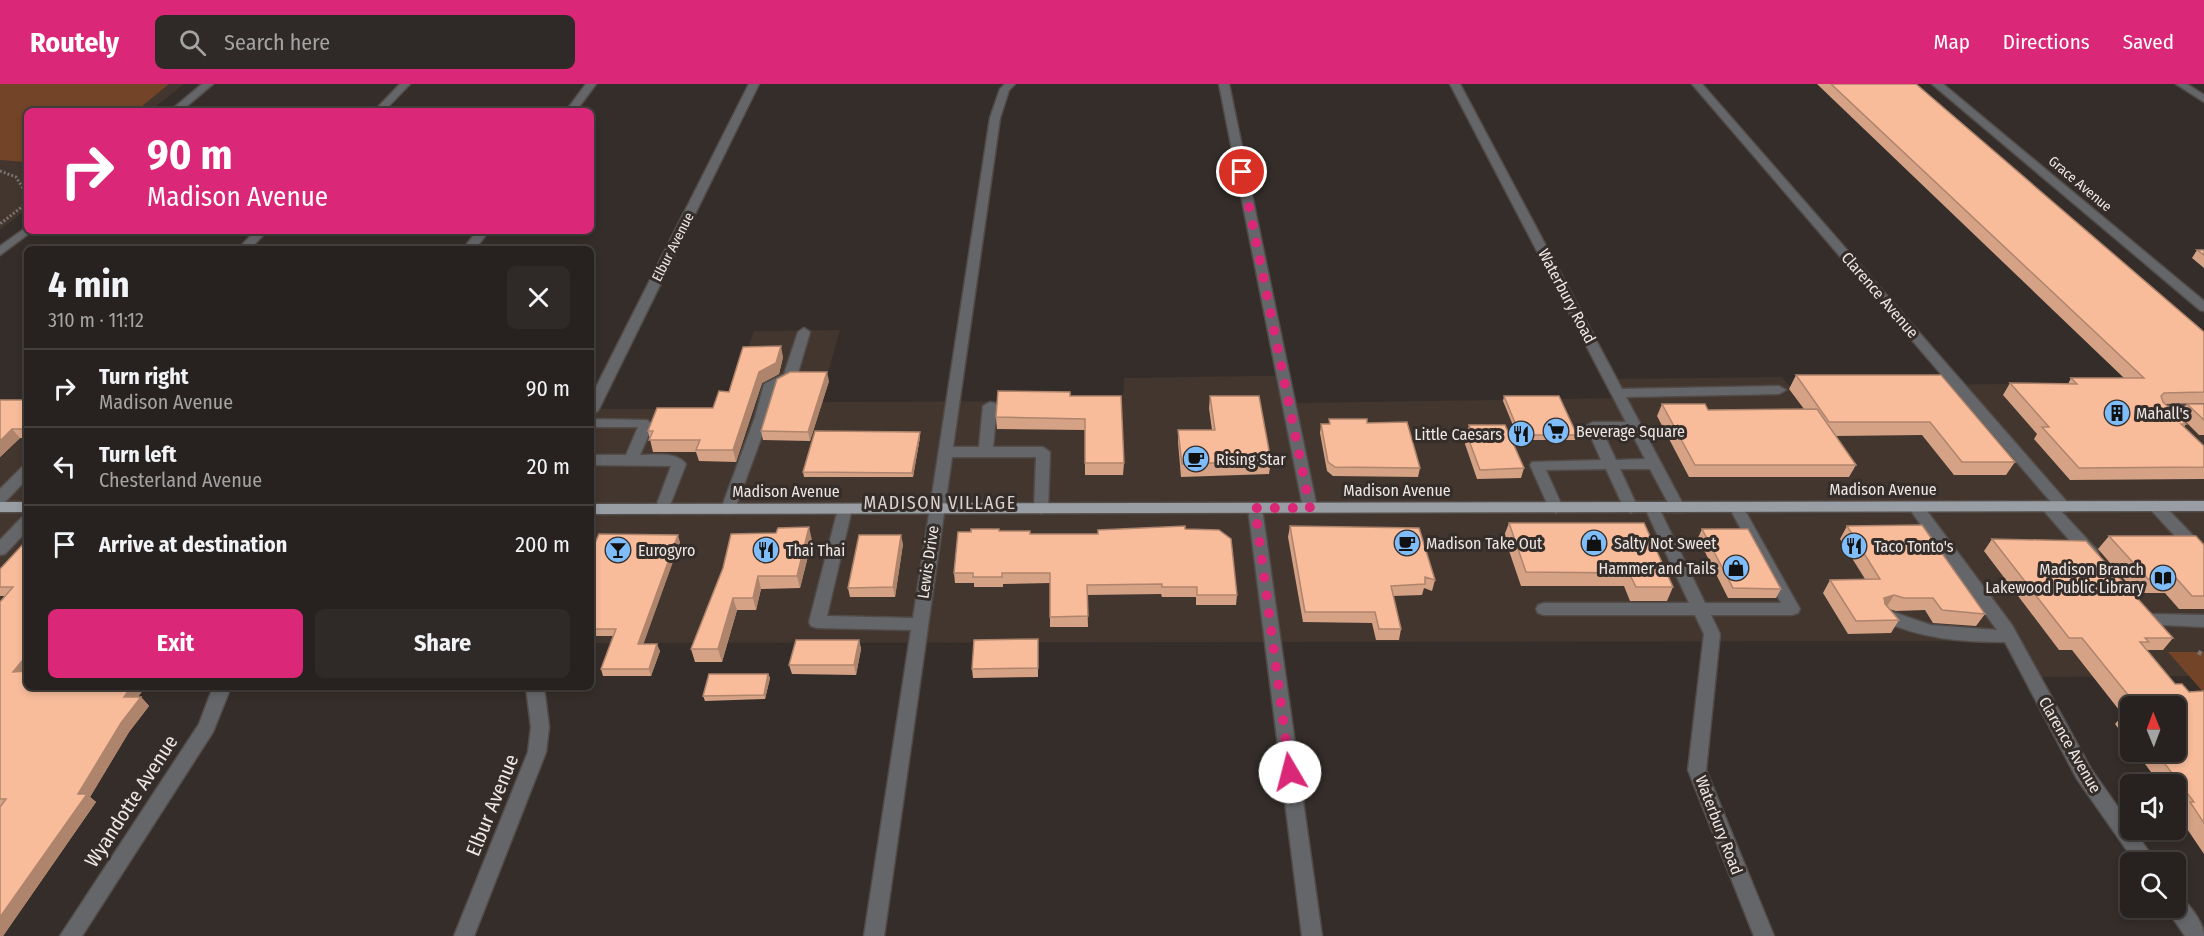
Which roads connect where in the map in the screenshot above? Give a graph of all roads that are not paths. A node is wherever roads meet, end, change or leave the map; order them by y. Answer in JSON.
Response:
{"nodes":[{"id":1,"x":208,"y":84,"type":"edge"},
{"id":2,"x":405,"y":84,"type":"edge"},
{"id":3,"x":591,"y":84,"type":"edge"},
{"id":4,"x":754,"y":84,"type":"edge"},
{"id":5,"x":1010,"y":84,"type":"edge"},
{"id":6,"x":1224,"y":84,"type":"edge"},
{"id":7,"x":1455,"y":84,"type":"edge"},
{"id":8,"x":1697,"y":84,"type":"edge"},
{"id":9,"x":1936,"y":84,"type":"edge"},
{"id":10,"x":2181,"y":84,"type":"edge"},
{"id":11,"x":2204,"y":99,"type":"edge"},
{"id":12,"x":179,"y":108,"type":"edge"},
{"id":13,"x":382,"y":108,"type":"edge"},
{"id":14,"x":573,"y":108,"type":"edge"},
{"id":15,"x":24,"y":232,"type":"edge"},
{"id":16,"x":258,"y":234,"type":"edge"},
{"id":17,"x":481,"y":234,"type":"edge"},
{"id":18,"x":246,"y":246,"type":"edge"},
{"id":19,"x":471,"y":246,"type":"edge"},
{"id":20,"x":0,"y":252,"type":"edge"},
{"id":21,"x":2204,"y":307,"type":"edge"},
{"id":22,"x":804,"y":332,"type":"dead end"},
{"id":23,"x":1779,"y":390,"type":"dead end"},
{"id":24,"x":1618,"y":393,"type":"junction"},
{"id":25,"x":594,"y":405,"type":"edge"},
{"id":26,"x":990,"y":406,"type":"dead end"},
{"id":27,"x":2204,"y":409,"type":"edge"},
{"id":28,"x":594,"y":423,"type":"edge"},
{"id":29,"x":2176,"y":424,"type":"edge"},
{"id":30,"x":1635,"y":426,"type":"junction"},
{"id":31,"x":944,"y":452,"type":"junction"},
{"id":32,"x":986,"y":452,"type":"junction"},
{"id":33,"x":594,"y":460,"type":"edge"},
{"id":34,"x":631,"y":460,"type":"junction"},
{"id":35,"x":1611,"y":464,"type":"junction"},
{"id":36,"x":1655,"y":464,"type":"junction"},
{"id":37,"x":24,"y":473,"type":"edge"},
{"id":38,"x":0,"y":498,"type":"edge"},
{"id":39,"x":2156,"y":506,"type":"junction"},
{"id":40,"x":2204,"y":506,"type":"edge"},
{"id":41,"x":0,"y":507,"type":"edge"},
{"id":42,"x":24,"y":507,"type":"edge"},
{"id":43,"x":1678,"y":507,"type":"junction"},
{"id":44,"x":1736,"y":507,"type":"junction"},
{"id":45,"x":1916,"y":507,"type":"junction"},
{"id":46,"x":2056,"y":507,"type":"junction"},
{"id":47,"x":1255,"y":508,"type":"junction"},
{"id":48,"x":1310,"y":508,"type":"junction"},
{"id":49,"x":1556,"y":508,"type":"junction"},
{"id":50,"x":1631,"y":508,"type":"junction"},
{"id":51,"x":1652,"y":508,"type":"junction"},
{"id":52,"x":594,"y":509,"type":"edge"},
{"id":53,"x":662,"y":509,"type":"junction"},
{"id":54,"x":728,"y":509,"type":"junction"},
{"id":55,"x":845,"y":509,"type":"junction"},
{"id":56,"x":935,"y":509,"type":"junction"},
{"id":57,"x":1041,"y":509,"type":"junction"},
{"id":58,"x":24,"y":524,"type":"edge"},
{"id":59,"x":0,"y":550,"type":"edge"},
{"id":60,"x":2204,"y":557,"type":"edge"},
{"id":61,"x":2103,"y":568,"type":"edge"},
{"id":62,"x":2133,"y":603,"type":"edge"},
{"id":63,"x":1544,"y":609,"type":"dead end"},
{"id":64,"x":1700,"y":610,"type":"junction"},
{"id":65,"x":1887,"y":616,"type":"edge"},
{"id":66,"x":2204,"y":621,"type":"edge"},
{"id":67,"x":919,"y":624,"type":"junction"},
{"id":68,"x":2009,"y":636,"type":"junction"},
{"id":69,"x":221,"y":690,"type":"edge"},
{"id":70,"x":535,"y":690,"type":"edge"},
{"id":71,"x":2139,"y":852,"type":"edge"},
{"id":72,"x":2185,"y":918,"type":"edge"},
{"id":73,"x":70,"y":936,"type":"edge"},
{"id":74,"x":464,"y":936,"type":"edge"},
{"id":75,"x":874,"y":936,"type":"edge"},
{"id":76,"x":1312,"y":936,"type":"edge"},
{"id":77,"x":1764,"y":936,"type":"edge"},
{"id":78,"x":2198,"y":936,"type":"edge"}],
"edges":[{"from":1,"to":12,"type":"street"},
{"from":2,"to":13,"type":"street"},
{"from":3,"to":14,"type":"street"},
{"from":4,"to":25,"type":"street","name":"Elbur Avenue"},
{"from":5,"to":31,"type":"street","name":"Lewis Drive"},
{"from":6,"to":48,"type":"street"},
{"from":7,"to":24,"type":"street","name":"Waterbury Road"},
{"from":8,"to":46,"type":"street","name":"Clarence Avenue"},
{"from":9,"to":21,"type":"street","name":"Grace Avenue"},
{"from":10,"to":11,"type":"street"},
{"from":15,"to":20,"type":"street"},
{"from":16,"to":18,"type":"street"},
{"from":17,"to":19,"type":"street"},
{"from":22,"to":54,"type":"street"},
{"from":23,"to":24,"type":"street"},
{"from":24,"to":30,"type":"street","name":"Waterbury Road"},
{"from":26,"to":32,"type":"street"},
{"from":27,"to":29,"type":"street"},
{"from":28,"to":34,"type":"street"},
{"from":30,"to":35,"type":"street"},
{"from":30,"to":36,"type":"street","name":"Waterbury Road"},
{"from":31,"to":32,"type":"street"},
{"from":31,"to":56,"type":"street","name":"Lewis Drive"},
{"from":32,"to":57,"type":"street"},
{"from":33,"to":34,"type":"street"},
{"from":34,"to":53,"type":"street"},
{"from":35,"to":36,"type":"street"},
{"from":35,"to":49,"type":"street"},
{"from":35,"to":50,"type":"street"},
{"from":36,"to":43,"type":"street","name":"Waterbury Road"},
{"from":37,"to":38,"type":"street"},
{"from":39,"to":40,"type":"main road","name":"Madison Avenue"},
{"from":39,"to":46,"type":"main road","name":"Madison Avenue"},
{"from":39,"to":60,"type":"street"},
{"from":41,"to":42,"type":"main road"},
{"from":43,"to":44,"type":"main road","name":"Madison Avenue"},
{"from":43,"to":51,"type":"main road","name":"Madison Avenue"},
{"from":44,"to":45,"type":"main road","name":"Madison Avenue"},
{"from":44,"to":64,"type":"street"},
{"from":45,"to":46,"type":"main road","name":"Madison Avenue"},
{"from":45,"to":68,"type":"street","name":"Clarence Avenue"},
{"from":46,"to":61,"type":"street","name":"Clarence Avenue"},
{"from":47,"to":48,"type":"main road","name":"Madison Avenue"},
{"from":47,"to":57,"type":"main road","name":"Madison Avenue"},
{"from":47,"to":76,"type":"street"},
{"from":48,"to":49,"type":"main road","name":"Madison Avenue"},
{"from":49,"to":50,"type":"main road","name":"Madison Avenue"},
{"from":50,"to":51,"type":"main road","name":"Madison Avenue"},
{"from":51,"to":64,"type":"street","name":"Waterbury Road"},
{"from":52,"to":53,"type":"main road","name":"Madison Avenue"},
{"from":53,"to":54,"type":"main road","name":"Madison Avenue"},
{"from":54,"to":55,"type":"main road","name":"Madison Avenue"},
{"from":55,"to":56,"type":"main road","name":"Madison Avenue"},
{"from":55,"to":67,"type":"street"},
{"from":56,"to":57,"type":"main road","name":"Madison Avenue"},
{"from":56,"to":67,"type":"street","name":"Lewis Drive"},
{"from":58,"to":59,"type":"street"},
{"from":62,"to":66,"type":"street"},
{"from":63,"to":64,"type":"street"},
{"from":64,"to":77,"type":"street","name":"Waterbury Road"},
{"from":65,"to":68,"type":"street"},
{"from":67,"to":75,"type":"street","name":"Lewis Drive"},
{"from":68,"to":71,"type":"street","name":"Clarence Avenue"},
{"from":69,"to":73,"type":"street","name":"Wyandotte Avenue"},
{"from":70,"to":74,"type":"street","name":"Elbur Avenue"},
{"from":72,"to":78,"type":"street"}]}
